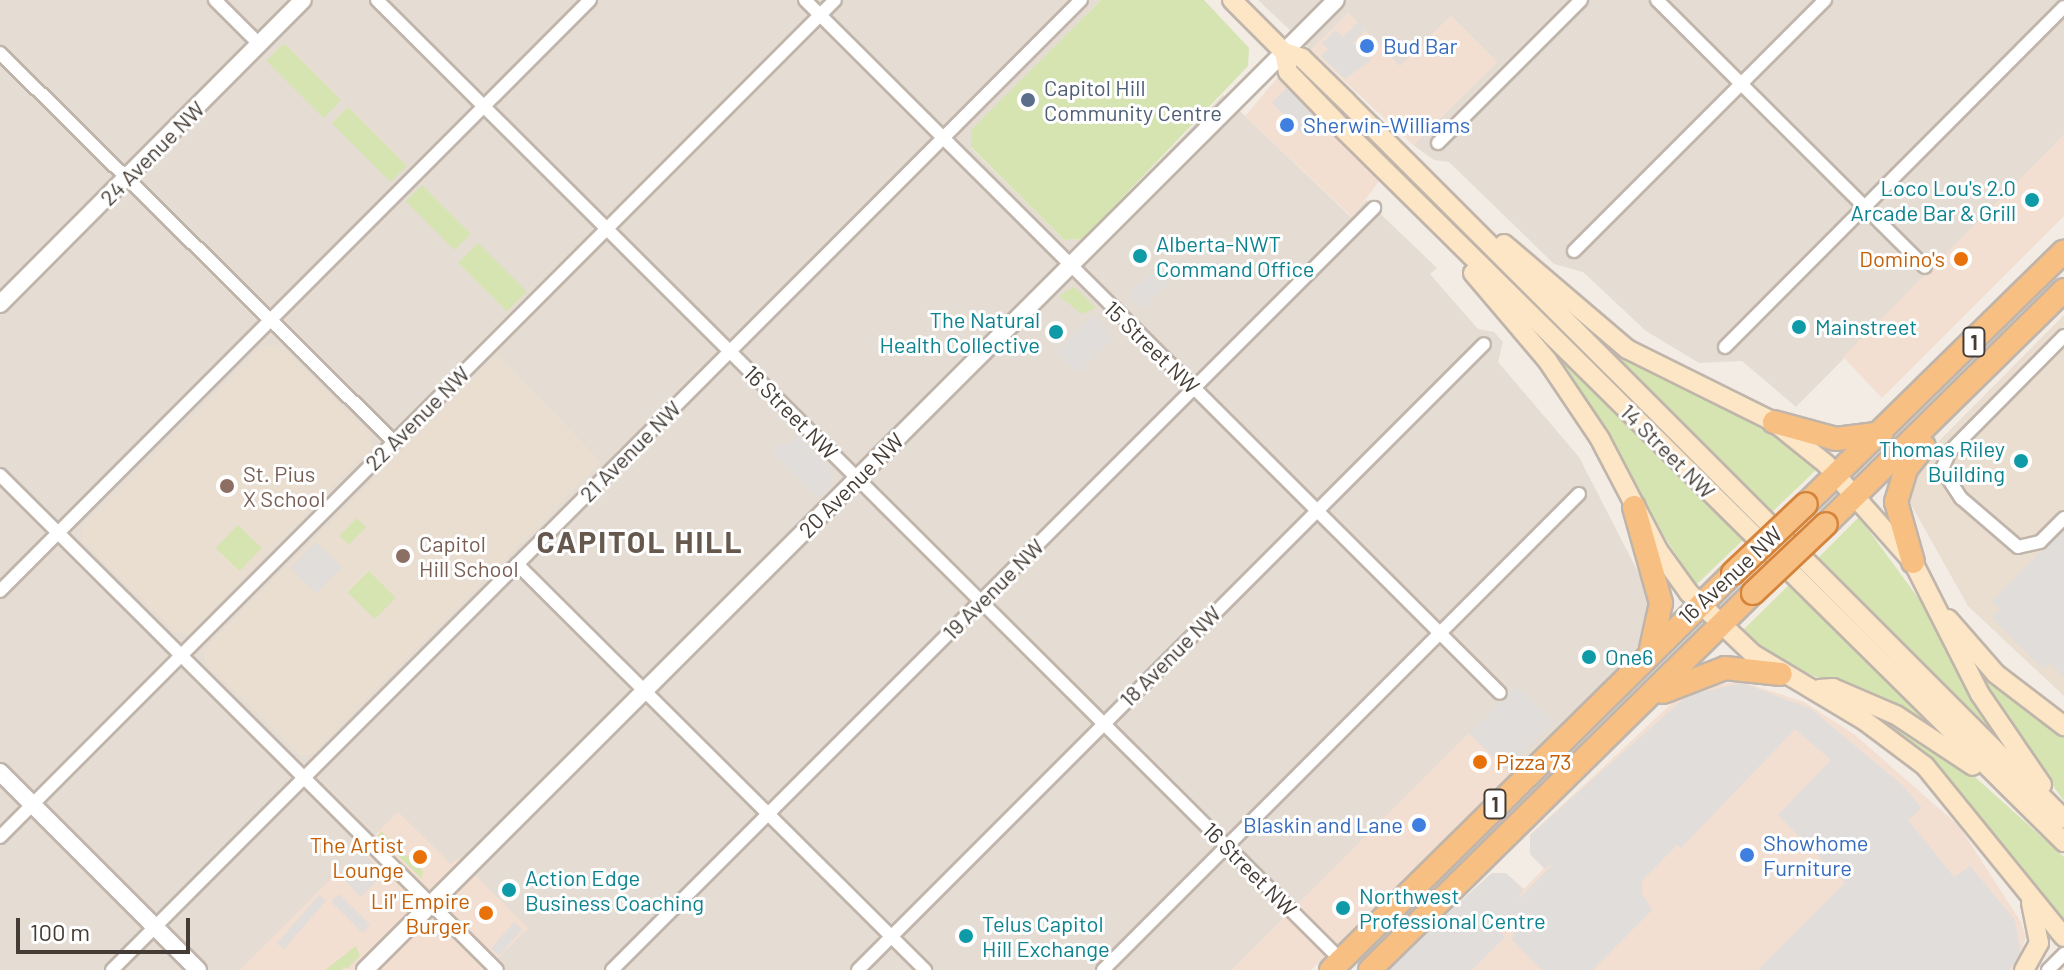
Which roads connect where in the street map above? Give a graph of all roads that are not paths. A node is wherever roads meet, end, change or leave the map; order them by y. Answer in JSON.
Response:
{"nodes":[{"id":1,"x":215,"y":0,"type":"edge"},
{"id":2,"x":303,"y":0,"type":"edge"},
{"id":3,"x":377,"y":0,"type":"edge"},
{"id":4,"x":590,"y":0,"type":"edge"},
{"id":5,"x":805,"y":0,"type":"edge"},
{"id":6,"x":835,"y":0,"type":"edge"},
{"id":7,"x":1081,"y":0,"type":"edge"},
{"id":8,"x":1232,"y":0,"type":"edge"},
{"id":9,"x":1336,"y":0,"type":"edge"},
{"id":10,"x":1581,"y":0,"type":"edge"},
{"id":11,"x":1657,"y":0,"type":"edge"},
{"id":12,"x":1825,"y":0,"type":"edge"},
{"id":13,"x":2063,"y":4,"type":"edge"},
{"id":14,"x":820,"y":15,"type":"junction"},
{"id":15,"x":259,"y":44,"type":"junction"},
{"id":16,"x":1284,"y":52,"type":"junction"},
{"id":17,"x":0,"y":53,"type":"edge"},
{"id":18,"x":1741,"y":84,"type":"junction"},
{"id":19,"x":483,"y":106,"type":"junction"},
{"id":20,"x":943,"y":137,"type":"junction"},
{"id":21,"x":1438,"y":143,"type":"dead end"},
{"id":22,"x":127,"y":178,"type":"junction"},
{"id":23,"x":1435,"y":190,"type":"junction"},
{"id":24,"x":1420,"y":205,"type":"junction"},
{"id":25,"x":1865,"y":207,"type":"junction"},
{"id":26,"x":1374,"y":208,"type":"dead end"},
{"id":27,"x":607,"y":230,"type":"junction"},
{"id":28,"x":1574,"y":251,"type":"dead end"},
{"id":29,"x":2064,"y":251,"type":"edge"},
{"id":30,"x":1070,"y":266,"type":"junction"},
{"id":31,"x":1925,"y":267,"type":"dead end"},
{"id":32,"x":2064,"y":290,"type":"edge"},
{"id":33,"x":2,"y":298,"type":"edge"},
{"id":34,"x":271,"y":319,"type":"junction"},
{"id":35,"x":2064,"y":336,"type":"edge"},
{"id":36,"x":1484,"y":344,"type":"dead end"},
{"id":37,"x":1725,"y":347,"type":"dead end"},
{"id":38,"x":729,"y":352,"type":"junction"},
{"id":39,"x":1194,"y":387,"type":"junction"},
{"id":40,"x":1934,"y":420,"type":"junction"},
{"id":41,"x":1774,"y":422,"type":"junction"},
{"id":42,"x":1883,"y":432,"type":"junction"},
{"id":43,"x":394,"y":442,"type":"junction"},
{"id":44,"x":0,"y":475,"type":"edge"},
{"id":45,"x":1837,"y":475,"type":"junction"},
{"id":46,"x":857,"y":479,"type":"junction"},
{"id":47,"x":1579,"y":494,"type":"dead end"},
{"id":48,"x":1856,"y":495,"type":"junction"},
{"id":49,"x":1634,"y":507,"type":"junction"},
{"id":50,"x":1317,"y":511,"type":"junction"},
{"id":51,"x":2064,"y":518,"type":"edge"},
{"id":52,"x":58,"y":533,"type":"junction"},
{"id":53,"x":1913,"y":562,"type":"junction"},
{"id":54,"x":517,"y":564,"type":"junction"},
{"id":55,"x":0,"y":591,"type":"edge"},
{"id":56,"x":981,"y":601,"type":"junction"},
{"id":57,"x":1700,"y":604,"type":"junction"},
{"id":58,"x":1936,"y":605,"type":"junction"},
{"id":59,"x":1721,"y":627,"type":"junction"},
{"id":60,"x":1440,"y":633,"type":"junction"},
{"id":61,"x":1651,"y":651,"type":"junction"},
{"id":62,"x":181,"y":655,"type":"junction"},
{"id":63,"x":1781,"y":674,"type":"junction"},
{"id":64,"x":1813,"y":689,"type":"junction"},
{"id":65,"x":644,"y":691,"type":"junction"},
{"id":66,"x":1500,"y":693,"type":"dead end"},
{"id":67,"x":1654,"y":693,"type":"junction"},
{"id":68,"x":1103,"y":723,"type":"junction"},
{"id":69,"x":2064,"y":726,"type":"edge"},
{"id":70,"x":0,"y":772,"type":"edge"},
{"id":71,"x":1997,"y":776,"type":"junction"},
{"id":72,"x":304,"y":777,"type":"junction"},
{"id":73,"x":32,"y":804,"type":"junction"},
{"id":74,"x":767,"y":814,"type":"junction"},
{"id":75,"x":2059,"y":814,"type":"edge"},
{"id":76,"x":0,"y":837,"type":"edge"},
{"id":77,"x":2064,"y":842,"type":"edge"},
{"id":78,"x":1226,"y":847,"type":"junction"},
{"id":79,"x":2030,"y":900,"type":"junction"},
{"id":80,"x":431,"y":904,"type":"junction"},
{"id":81,"x":155,"y":927,"type":"junction"},
{"id":82,"x":891,"y":936,"type":"junction"},
{"id":83,"x":2064,"y":937,"type":"edge"},
{"id":84,"x":2064,"y":954,"type":"edge"},
{"id":85,"x":1336,"y":965,"type":"edge"},
{"id":86,"x":112,"y":970,"type":"edge"},
{"id":87,"x":198,"y":970,"type":"edge"},
{"id":88,"x":365,"y":970,"type":"edge"},
{"id":89,"x":497,"y":970,"type":"edge"},
{"id":90,"x":612,"y":970,"type":"edge"},
{"id":91,"x":858,"y":970,"type":"edge"},
{"id":92,"x":925,"y":970,"type":"edge"},
{"id":93,"x":1103,"y":970,"type":"edge"},
{"id":94,"x":1370,"y":970,"type":"edge"},
{"id":95,"x":2024,"y":970,"type":"edge"},
{"id":96,"x":2048,"y":970,"type":"edge"}],
"edges":[{"from":1,"to":15,"type":"street"},
{"from":2,"to":15,"type":"street","name":"24 Avenue NW"},
{"from":3,"to":19,"type":"street","name":"16 Street NW"},
{"from":4,"to":19,"type":"street"},
{"from":5,"to":14,"type":"street","name":"15 Street NW"},
{"from":6,"to":14,"type":"street","name":"22 Avenue NW"},
{"from":7,"to":20,"type":"street","name":"21 Avenue NW"},
{"from":8,"to":16,"type":"main road","name":"14 Street NW"},
{"from":9,"to":16,"type":"street","name":"20 Avenue NW"},
{"from":10,"to":21,"type":"street"},
{"from":11,"to":18,"type":"street"},
{"from":12,"to":18,"type":"street"},
{"from":13,"to":25,"type":"street"},
{"from":14,"to":20,"type":"street","name":"15 Street NW"},
{"from":14,"to":27,"type":"street","name":"22 Avenue NW"},
{"from":15,"to":22,"type":"street","name":"24 Avenue NW"},
{"from":16,"to":23,"type":"main road","name":"14 Street NW"},
{"from":16,"to":24,"type":"main road","name":"14 Street NW"},
{"from":16,"to":30,"type":"street","name":"20 Avenue NW"},
{"from":17,"to":22,"type":"street"},
{"from":18,"to":25,"type":"street"},
{"from":18,"to":28,"type":"street"},
{"from":19,"to":27,"type":"street","name":"16 Street NW"},
{"from":19,"to":34,"type":"street"},
{"from":20,"to":30,"type":"street","name":"15 Street NW"},
{"from":20,"to":38,"type":"street","name":"21 Avenue NW"},
{"from":22,"to":33,"type":"street","name":"24 Avenue NW"},
{"from":22,"to":34,"type":"street"},
{"from":23,"to":41,"type":"main road"},
{"from":23,"to":75,"type":"main road","name":"14 Street NW"},
{"from":24,"to":49,"type":"main road"},
{"from":24,"to":71,"type":"main road","name":"14 Street NW"},
{"from":25,"to":31,"type":"street"},
{"from":25,"to":37,"type":"street"},
{"from":26,"to":39,"type":"street","name":"19 Avenue NW"},
{"from":27,"to":38,"type":"street","name":"16 Street NW"},
{"from":27,"to":43,"type":"street","name":"22 Avenue NW"},
{"from":29,"to":42,"type":"highway","name":"16 Avenue NW","number":"1"},
{"from":30,"to":39,"type":"street","name":"15 Street NW"},
{"from":30,"to":46,"type":"street","name":"20 Avenue NW"},
{"from":32,"to":40,"type":"highway","name":"16 Avenue NW","number":"1"},
{"from":34,"to":43,"type":"street"},
{"from":34,"to":52,"type":"street"},
{"from":35,"to":51,"type":"street"},
{"from":36,"to":50,"type":"street","name":"18 Avenue NW"},
{"from":38,"to":46,"type":"street","name":"16 Street NW"},
{"from":38,"to":54,"type":"street","name":"21 Avenue NW"},
{"from":39,"to":50,"type":"street","name":"15 Street NW"},
{"from":39,"to":56,"type":"street","name":"19 Avenue NW"},
{"from":40,"to":48,"type":"highway","name":"16 Avenue NW","number":"1"},
{"from":40,"to":53,"type":"highway"},
{"from":41,"to":42,"type":"highway"},
{"from":41,"to":45,"type":"main road"},
{"from":42,"to":45,"type":"highway","name":"16 Avenue NW","number":"1"},
{"from":43,"to":62,"type":"street","name":"22 Avenue NW"},
{"from":44,"to":52,"type":"street"},
{"from":45,"to":48,"type":"main road"},
{"from":45,"to":57,"type":"highway","name":"16 Avenue NW","number":"1","bridge":true},
{"from":46,"to":56,"type":"street","name":"16 Street NW"},
{"from":46,"to":65,"type":"street","name":"20 Avenue NW"},
{"from":47,"to":60,"type":"street"},
{"from":48,"to":53,"type":"main road"},
{"from":48,"to":59,"type":"highway","name":"16 Avenue NW","number":"1","bridge":true},
{"from":49,"to":57,"type":"main road"},
{"from":49,"to":61,"type":"highway"},
{"from":50,"to":60,"type":"street","name":"15 Street NW"},
{"from":50,"to":68,"type":"street","name":"18 Avenue NW"},
{"from":52,"to":55,"type":"street"},
{"from":52,"to":62,"type":"street"},
{"from":53,"to":58,"type":"main road"},
{"from":54,"to":65,"type":"street"},
{"from":54,"to":72,"type":"street","name":"21 Avenue NW"},
{"from":56,"to":68,"type":"street","name":"16 Street NW"},
{"from":56,"to":74,"type":"street","name":"19 Avenue NW"},
{"from":57,"to":59,"type":"main road"},
{"from":57,"to":61,"type":"highway","name":"16 Avenue NW","number":"1"},
{"from":58,"to":69,"type":"main road"},
{"from":58,"to":75,"type":"main road"},
{"from":59,"to":63,"type":"main road"},
{"from":59,"to":67,"type":"highway","name":"16 Avenue NW","number":"1"},
{"from":60,"to":66,"type":"street","name":"15 Street NW"},
{"from":60,"to":78,"type":"street"},
{"from":61,"to":85,"type":"highway","name":"16 Avenue NW","number":"1"},
{"from":62,"to":72,"type":"street"},
{"from":62,"to":73,"type":"street","name":"22 Avenue NW"},
{"from":63,"to":64,"type":"main road"},
{"from":63,"to":67,"type":"highway"},
{"from":64,"to":71,"type":"main road"},
{"from":64,"to":79,"type":"main road"},
{"from":65,"to":74,"type":"street"},
{"from":65,"to":80,"type":"street","name":"20 Avenue NW"},
{"from":67,"to":94,"type":"highway","name":"16 Avenue NW","number":"1"},
{"from":68,"to":78,"type":"street","name":"16 Street NW"},
{"from":68,"to":82,"type":"street","name":"18 Avenue NW"},
{"from":70,"to":73,"type":"street"},
{"from":71,"to":77,"type":"main road","name":"14 Street NW"},
{"from":72,"to":80,"type":"street"},
{"from":72,"to":81,"type":"street","name":"21 Avenue NW"},
{"from":73,"to":76,"type":"street","name":"22 Avenue NW"},
{"from":73,"to":81,"type":"street"},
{"from":74,"to":82,"type":"street"},
{"from":74,"to":90,"type":"street","name":"19 Avenue NW"},
{"from":78,"to":85,"type":"street","name":"16 Street NW"},
{"from":78,"to":93,"type":"street"},
{"from":79,"to":83,"type":"main road"},
{"from":79,"to":95,"type":"main road"},
{"from":80,"to":88,"type":"street","name":"20 Avenue NW"},
{"from":80,"to":89,"type":"street"},
{"from":81,"to":86,"type":"street","name":"21 Avenue NW"},
{"from":81,"to":87,"type":"street"},
{"from":82,"to":91,"type":"street","name":"18 Avenue NW"},
{"from":82,"to":92,"type":"street"},
{"from":84,"to":96,"type":"street"}]}
